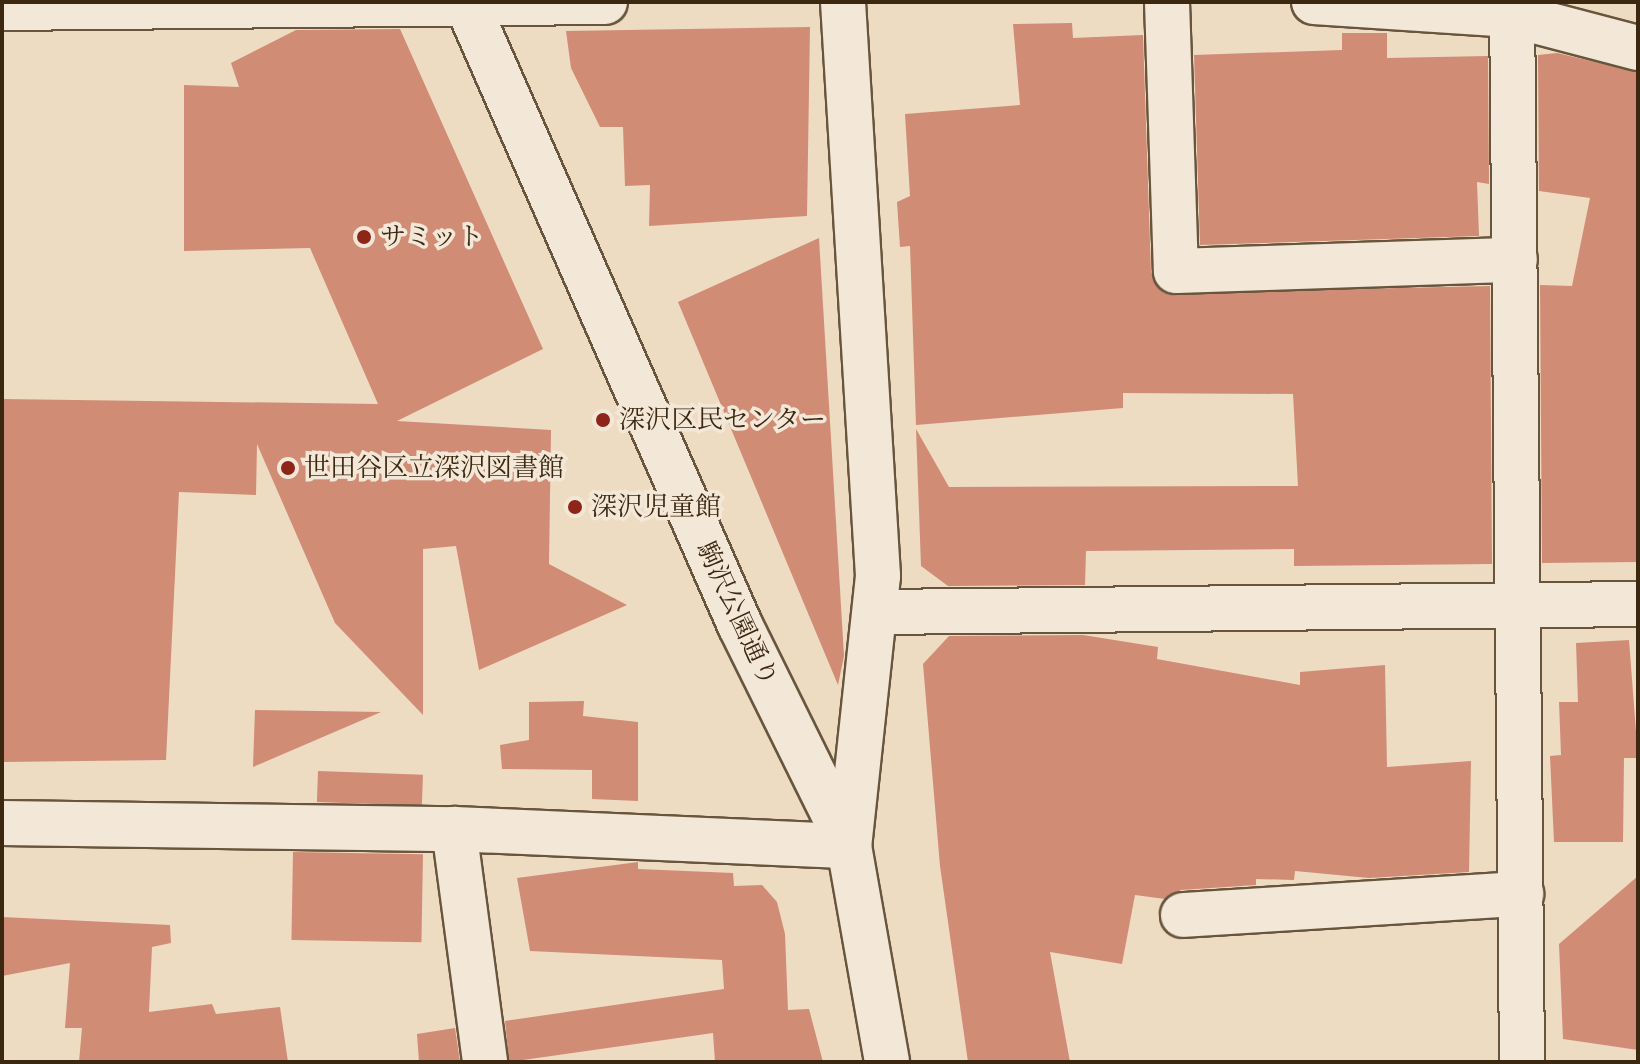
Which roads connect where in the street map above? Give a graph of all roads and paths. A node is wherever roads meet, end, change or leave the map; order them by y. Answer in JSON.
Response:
{"nodes":[{"id":1,"x":605,"y":2,"type":"edge"},
{"id":2,"x":843,"y":2,"type":"edge"},
{"id":3,"x":1167,"y":2,"type":"edge"},
{"id":4,"x":1314,"y":2,"type":"edge"},
{"id":5,"x":466,"y":3,"type":"edge"},
{"id":6,"x":2,"y":8,"type":"edge"},
{"id":7,"x":1512,"y":9,"type":"edge"},
{"id":8,"x":1638,"y":48,"type":"edge"},
{"id":9,"x":1515,"y":260,"type":"junction"},
{"id":10,"x":1518,"y":602,"type":"junction"},
{"id":11,"x":1638,"y":604,"type":"edge"},
{"id":12,"x":877,"y":612,"type":"junction"},
{"id":13,"x":2,"y":823,"type":"edge"},
{"id":14,"x":454,"y":829,"type":"junction"},
{"id":15,"x":849,"y":846,"type":"junction"},
{"id":16,"x":1521,"y":894,"type":"junction"},
{"id":17,"x":1183,"y":915,"type":"dead end"},
{"id":18,"x":485,"y":1062,"type":"edge"},
{"id":19,"x":887,"y":1062,"type":"edge"},
{"id":20,"x":1522,"y":1062,"type":"edge"}],
"edges":[{"from":1,"to":5,"type":"street"},
{"from":2,"to":12,"type":"street"},
{"from":3,"to":9,"type":"street"},
{"from":4,"to":7,"type":"street"},
{"from":5,"to":6,"type":"street"},
{"from":5,"to":15,"type":"street","name":"駒沢公園通り"},
{"from":7,"to":8,"type":"street"},
{"from":7,"to":9,"type":"street"},
{"from":9,"to":10,"type":"street"},
{"from":10,"to":11,"type":"street"},
{"from":10,"to":12,"type":"street"},
{"from":10,"to":16,"type":"street"},
{"from":12,"to":15,"type":"street"},
{"from":13,"to":14,"type":"street"},
{"from":14,"to":15,"type":"street"},
{"from":14,"to":18,"type":"street"},
{"from":15,"to":19,"type":"street","name":"駒沢公園通り"},
{"from":16,"to":17,"type":"street"},
{"from":16,"to":20,"type":"street"}]}
